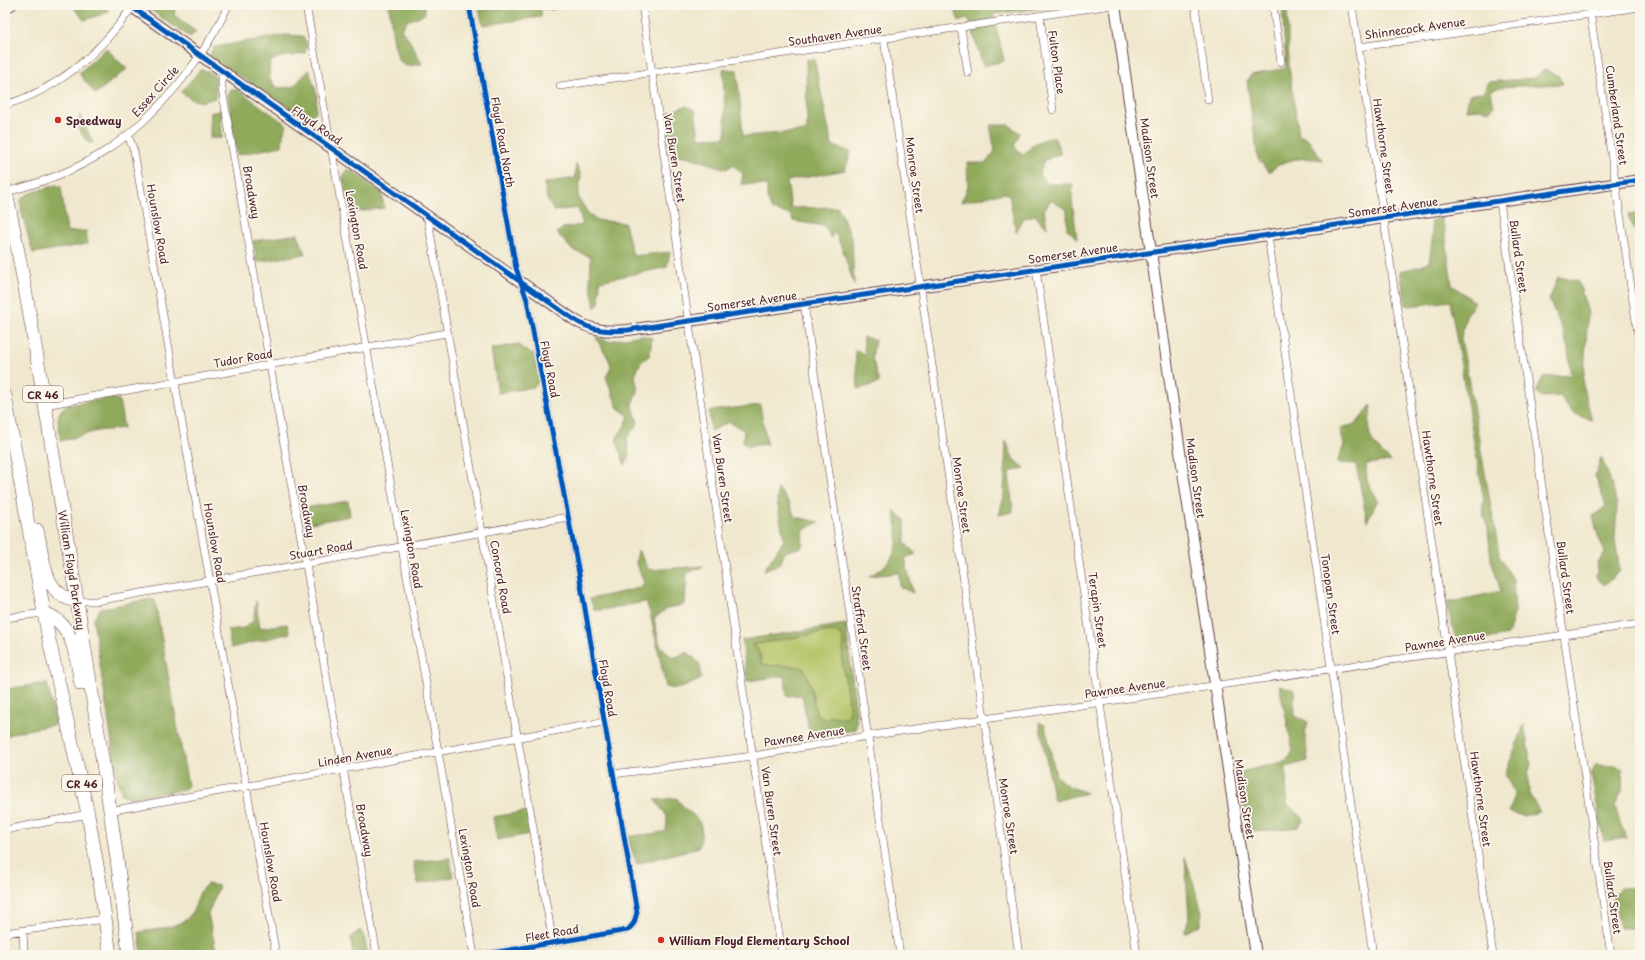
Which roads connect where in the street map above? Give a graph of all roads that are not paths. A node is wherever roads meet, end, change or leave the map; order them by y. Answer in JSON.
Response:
{"nodes":[{"id":1,"x":10,"y":5,"type":"edge"},
{"id":2,"x":228,"y":5,"type":"edge"},
{"id":3,"x":306,"y":5,"type":"edge"},
{"id":4,"x":469,"y":5,"type":"edge"},
{"id":5,"x":642,"y":5,"type":"edge"},
{"id":6,"x":1112,"y":5,"type":"edge"},
{"id":7,"x":1115,"y":5,"type":"edge"},
{"id":8,"x":1195,"y":5,"type":"edge"},
{"id":9,"x":1273,"y":5,"type":"edge"},
{"id":10,"x":1352,"y":5,"type":"edge"},
{"id":11,"x":1589,"y":5,"type":"edge"},
{"id":12,"x":131,"y":6,"type":"edge"},
{"id":13,"x":1640,"y":6,"type":"edge"},
{"id":14,"x":5,"y":8,"type":"edge"},
{"id":15,"x":1590,"y":13,"type":"junction"},
{"id":16,"x":1040,"y":17,"type":"junction"},
{"id":17,"x":961,"y":28,"type":"junction"},
{"id":18,"x":884,"y":39,"type":"junction"},
{"id":19,"x":1359,"y":47,"type":"junction"},
{"id":20,"x":201,"y":55,"type":"junction"},
{"id":21,"x":1281,"y":62,"type":"dead end"},
{"id":22,"x":222,"y":70,"type":"junction"},
{"id":23,"x":652,"y":73,"type":"junction"},
{"id":24,"x":968,"y":74,"type":"dead end"},
{"id":25,"x":560,"y":86,"type":"dead end"},
{"id":26,"x":1208,"y":100,"type":"dead end"},
{"id":27,"x":5,"y":104,"type":"edge"},
{"id":28,"x":1053,"y":110,"type":"dead end"},
{"id":29,"x":128,"y":135,"type":"junction"},
{"id":30,"x":331,"y":147,"type":"junction"},
{"id":31,"x":1640,"y":180,"type":"edge"},
{"id":32,"x":1615,"y":184,"type":"junction"},
{"id":33,"x":6,"y":189,"type":"edge"},
{"id":34,"x":1500,"y":202,"type":"junction"},
{"id":35,"x":427,"y":214,"type":"junction"},
{"id":36,"x":1383,"y":218,"type":"junction"},
{"id":37,"x":1268,"y":236,"type":"junction"},
{"id":38,"x":1152,"y":252,"type":"junction"},
{"id":39,"x":1036,"y":269,"type":"junction"},
{"id":40,"x":521,"y":282,"type":"junction"},
{"id":41,"x":921,"y":286,"type":"junction"},
{"id":42,"x":804,"y":303,"type":"junction"},
{"id":43,"x":689,"y":320,"type":"junction"},
{"id":44,"x":446,"y":333,"type":"junction"},
{"id":45,"x":366,"y":347,"type":"junction"},
{"id":46,"x":1640,"y":348,"type":"edge"},
{"id":47,"x":270,"y":365,"type":"junction"},
{"id":48,"x":176,"y":382,"type":"junction"},
{"id":49,"x":5,"y":396,"type":"edge"},
{"id":50,"x":45,"y":405,"type":"junction"},
{"id":51,"x":6,"y":412,"type":"edge"},
{"id":52,"x":19,"y":477,"type":"junction"},
{"id":53,"x":568,"y":517,"type":"junction"},
{"id":54,"x":482,"y":532,"type":"junction"},
{"id":55,"x":400,"y":547,"type":"junction"},
{"id":56,"x":305,"y":564,"type":"junction"},
{"id":57,"x":211,"y":581,"type":"junction"},
{"id":58,"x":77,"y":601,"type":"junction"},
{"id":59,"x":44,"y":613,"type":"junction"},
{"id":60,"x":5,"y":618,"type":"edge"},
{"id":61,"x":1640,"y":624,"type":"edge"},
{"id":62,"x":1563,"y":635,"type":"junction"},
{"id":63,"x":1448,"y":651,"type":"junction"},
{"id":64,"x":1331,"y":670,"type":"junction"},
{"id":65,"x":1216,"y":686,"type":"junction"},
{"id":66,"x":1100,"y":702,"type":"junction"},
{"id":67,"x":983,"y":720,"type":"junction"},
{"id":68,"x":604,"y":722,"type":"junction"},
{"id":69,"x":867,"y":736,"type":"junction"},
{"id":70,"x":518,"y":738,"type":"junction"},
{"id":71,"x":438,"y":752,"type":"junction"},
{"id":72,"x":101,"y":754,"type":"junction"},
{"id":73,"x":753,"y":756,"type":"junction"},
{"id":74,"x":343,"y":769,"type":"junction"},
{"id":75,"x":613,"y":774,"type":"junction"},
{"id":76,"x":247,"y":787,"type":"junction"},
{"id":77,"x":109,"y":812,"type":"junction"},
{"id":78,"x":88,"y":814,"type":"junction"},
{"id":79,"x":5,"y":830,"type":"edge"},
{"id":80,"x":105,"y":919,"type":"junction"},
{"id":81,"x":23,"y":930,"type":"junction"},
{"id":82,"x":628,"y":930,"type":"joint"},
{"id":83,"x":5,"y":933,"type":"edge"},
{"id":84,"x":553,"y":943,"type":"junction"},
{"id":85,"x":24,"y":955,"type":"edge"},
{"id":86,"x":110,"y":955,"type":"edge"},
{"id":87,"x":129,"y":955,"type":"edge"},
{"id":88,"x":276,"y":955,"type":"edge"},
{"id":89,"x":377,"y":955,"type":"edge"},
{"id":90,"x":474,"y":955,"type":"edge"},
{"id":91,"x":480,"y":955,"type":"edge"},
{"id":92,"x":782,"y":955,"type":"edge"},
{"id":93,"x":900,"y":955,"type":"edge"},
{"id":94,"x":1019,"y":955,"type":"edge"},
{"id":95,"x":1138,"y":955,"type":"edge"},
{"id":96,"x":1256,"y":955,"type":"edge"},
{"id":97,"x":1373,"y":955,"type":"edge"},
{"id":98,"x":1493,"y":955,"type":"edge"},
{"id":99,"x":1611,"y":955,"type":"edge"}],
"edges":[{"from":1,"to":14,"type":"street"},
{"from":2,"to":20,"type":"street","name":"Essex Circle"},
{"from":3,"to":30,"type":"street","name":"Lexington Road"},
{"from":4,"to":40,"type":"street","name":"Floyd Road North"},
{"from":5,"to":23,"type":"street","name":"Van Buren Street"},
{"from":6,"to":16,"type":"street","name":"Southaven Avenue"},
{"from":7,"to":38,"type":"street","name":"Madison Street"},
{"from":8,"to":26,"type":"street"},
{"from":9,"to":21,"type":"street"},
{"from":10,"to":19,"type":"street","name":"Hawthorne Street"},
{"from":11,"to":15,"type":"street","name":"Cumberland Street"},
{"from":12,"to":20,"type":"street","name":"Floyd Road"},
{"from":12,"to":27,"type":"street"},
{"from":13,"to":15,"type":"street","name":"Shinnecock Avenue"},
{"from":15,"to":19,"type":"street","name":"Shinnecock Avenue"},
{"from":15,"to":32,"type":"street","name":"Cumberland Street"},
{"from":16,"to":17,"type":"street","name":"Southaven Avenue"},
{"from":16,"to":28,"type":"street","name":"Fulton Place"},
{"from":17,"to":18,"type":"street","name":"Southaven Avenue"},
{"from":17,"to":24,"type":"street"},
{"from":18,"to":23,"type":"street","name":"Southaven Avenue"},
{"from":18,"to":41,"type":"street","name":"Monroe Street"},
{"from":19,"to":36,"type":"street","name":"Hawthorne Street"},
{"from":20,"to":22,"type":"street","name":"Floyd Road"},
{"from":20,"to":29,"type":"street","name":"Essex Circle"},
{"from":22,"to":30,"type":"street","name":"Floyd Road"},
{"from":22,"to":47,"type":"street","name":"Broadway"},
{"from":23,"to":25,"type":"street","name":"Southaven Avenue"},
{"from":23,"to":43,"type":"street","name":"Van Buren Street"},
{"from":29,"to":33,"type":"street","name":"Essex Circle"},
{"from":29,"to":48,"type":"street","name":"Hounslow Road"},
{"from":30,"to":35,"type":"street","name":"Floyd Road"},
{"from":30,"to":45,"type":"street","name":"Lexington Road"},
{"from":31,"to":32,"type":"street","name":"Somerset Avenue"},
{"from":32,"to":34,"type":"street","name":"Somerset Avenue"},
{"from":32,"to":46,"type":"street","name":"Cumberland Street"},
{"from":33,"to":50,"type":"highway","name":"William Floyd Parkway","number":"CR 46"},
{"from":34,"to":36,"type":"street","name":"Somerset Avenue"},
{"from":34,"to":62,"type":"street","name":"Bullard Street"},
{"from":35,"to":40,"type":"street","name":"Floyd Road"},
{"from":35,"to":44,"type":"street","name":"Concord Road"},
{"from":36,"to":37,"type":"street","name":"Somerset Avenue"},
{"from":36,"to":63,"type":"street","name":"Hawthorne Street"},
{"from":37,"to":38,"type":"street","name":"Somerset Avenue"},
{"from":37,"to":64,"type":"street","name":"Tonopan Street"},
{"from":38,"to":39,"type":"street","name":"Somerset Avenue"},
{"from":38,"to":65,"type":"street","name":"Madison Street"},
{"from":39,"to":41,"type":"street","name":"Somerset Avenue"},
{"from":39,"to":66,"type":"street","name":"Terapin Street"},
{"from":40,"to":43,"type":"street","name":"Somerset Avenue"},
{"from":40,"to":53,"type":"street","name":"Floyd Road"},
{"from":41,"to":42,"type":"street","name":"Somerset Avenue"},
{"from":41,"to":67,"type":"street","name":"Monroe Street"},
{"from":42,"to":43,"type":"street","name":"Somerset Avenue"},
{"from":42,"to":69,"type":"street","name":"Strafford Street"},
{"from":43,"to":73,"type":"street","name":"Van Buren Street"},
{"from":44,"to":45,"type":"street","name":"Tudor Road"},
{"from":44,"to":54,"type":"street","name":"Concord Road"},
{"from":45,"to":47,"type":"street","name":"Tudor Road"},
{"from":45,"to":55,"type":"street","name":"Lexington Road"},
{"from":47,"to":48,"type":"street","name":"Tudor Road"},
{"from":47,"to":56,"type":"street","name":"Broadway"},
{"from":48,"to":50,"type":"street","name":"Tudor Road"},
{"from":48,"to":57,"type":"street","name":"Hounslow Road"},
{"from":49,"to":51,"type":"highway","number":"CR 46"},
{"from":50,"to":58,"type":"highway","name":"William Floyd Parkway","number":"CR 46"},
{"from":51,"to":52,"type":"highway","number":"CR 46"},
{"from":52,"to":58,"type":"highway"},
{"from":52,"to":59,"type":"highway","number":"CR 46"},
{"from":53,"to":54,"type":"street","name":"Stuart Road"},
{"from":53,"to":68,"type":"street","name":"Floyd Road"},
{"from":54,"to":55,"type":"street","name":"Stuart Road"},
{"from":54,"to":70,"type":"street","name":"Concord Road"},
{"from":55,"to":56,"type":"street","name":"Stuart Road"},
{"from":55,"to":71,"type":"street","name":"Lexington Road"},
{"from":56,"to":57,"type":"street","name":"Stuart Road"},
{"from":56,"to":74,"type":"street","name":"Broadway"},
{"from":57,"to":58,"type":"street","name":"Stuart Road"},
{"from":57,"to":76,"type":"street","name":"Hounslow Road"},
{"from":58,"to":72,"type":"highway","name":"William Floyd Parkway","number":"CR 46"},
{"from":59,"to":60,"type":"street"},
{"from":59,"to":72,"type":"highway"},
{"from":59,"to":78,"type":"highway","number":"CR 46"},
{"from":61,"to":62,"type":"street","name":"Pawnee Avenue"},
{"from":62,"to":63,"type":"street","name":"Pawnee Avenue"},
{"from":62,"to":99,"type":"street","name":"Bullard Street"},
{"from":63,"to":64,"type":"street","name":"Pawnee Avenue"},
{"from":63,"to":98,"type":"street","name":"Hawthorne Street"},
{"from":64,"to":65,"type":"street","name":"Pawnee Avenue"},
{"from":64,"to":97,"type":"street","name":"Tonopan Street"},
{"from":65,"to":66,"type":"street","name":"Pawnee Avenue"},
{"from":65,"to":96,"type":"street","name":"Madison Street"},
{"from":66,"to":67,"type":"street","name":"Pawnee Avenue"},
{"from":66,"to":95,"type":"street","name":"Terapin Street"},
{"from":67,"to":69,"type":"street","name":"Pawnee Avenue"},
{"from":67,"to":94,"type":"street","name":"Monroe Street"},
{"from":68,"to":70,"type":"street","name":"Linden Avenue"},
{"from":68,"to":75,"type":"street","name":"Floyd Road"},
{"from":69,"to":73,"type":"street","name":"Pawnee Avenue"},
{"from":69,"to":93,"type":"street","name":"Strafford Street"},
{"from":70,"to":71,"type":"street","name":"Linden Avenue"},
{"from":70,"to":84,"type":"street","name":"Concord Road"},
{"from":71,"to":74,"type":"street","name":"Linden Avenue"},
{"from":71,"to":90,"type":"street","name":"Lexington Road"},
{"from":72,"to":77,"type":"highway","name":"William Floyd Parkway","number":"CR 46"},
{"from":73,"to":75,"type":"street","name":"Pawnee Avenue"},
{"from":73,"to":92,"type":"street","name":"Van Buren Street"},
{"from":74,"to":76,"type":"street","name":"Linden Avenue"},
{"from":74,"to":89,"type":"street","name":"Broadway"},
{"from":75,"to":82,"type":"street","name":"Floyd Road"},
{"from":76,"to":77,"type":"street","name":"Linden Avenue"},
{"from":76,"to":88,"type":"street","name":"Hounslow Road"},
{"from":77,"to":87,"type":"highway","name":"William Floyd Parkway","number":"CR 46"},
{"from":78,"to":79,"type":"street"},
{"from":78,"to":80,"type":"highway","number":"CR 46"},
{"from":80,"to":81,"type":"street"},
{"from":80,"to":86,"type":"highway","number":"CR 46"},
{"from":81,"to":83,"type":"street"},
{"from":81,"to":85,"type":"street"},
{"from":82,"to":84,"type":"street","name":"Fleet Road"},
{"from":84,"to":91,"type":"street","name":"Fleet Road"}]}
